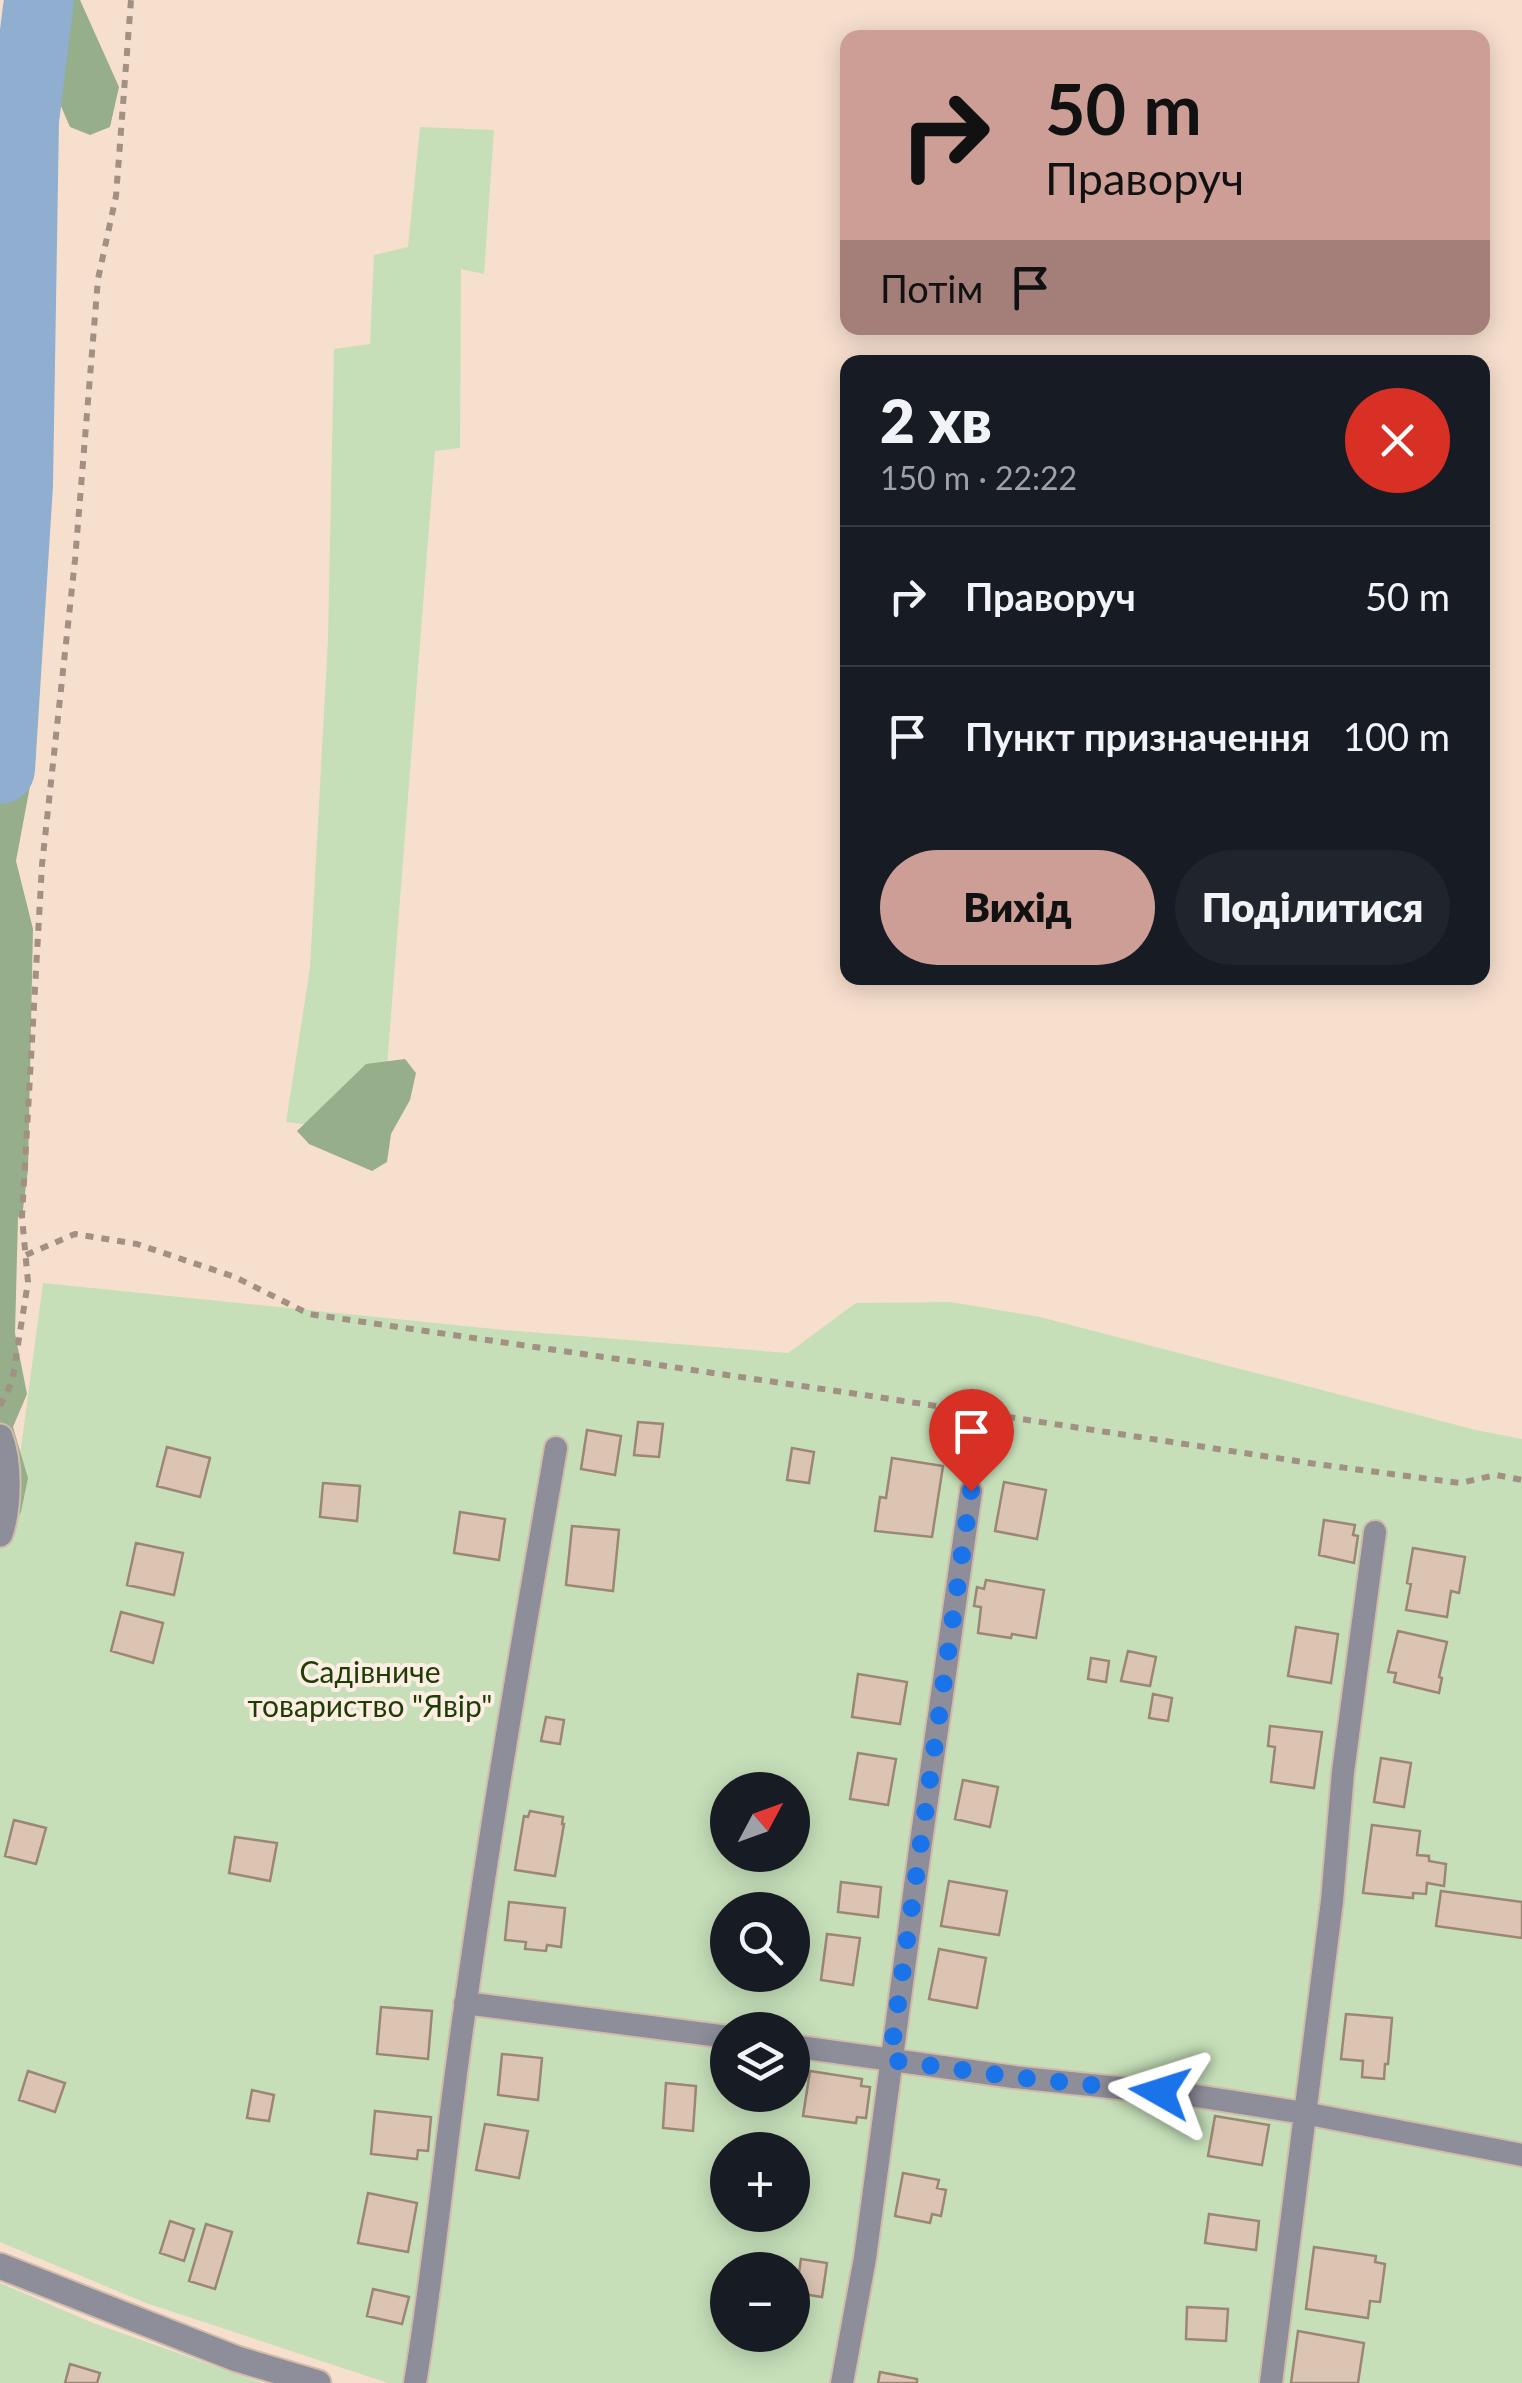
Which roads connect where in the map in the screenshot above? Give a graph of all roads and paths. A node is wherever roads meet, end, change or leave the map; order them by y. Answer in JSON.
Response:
{"nodes":[{"id":1,"x":131,"y":0,"type":"edge"},
{"id":2,"x":26,"y":1255,"type":"junction"},
{"id":3,"x":0,"y":1406,"type":"edge"},
{"id":4,"x":0,"y":1437,"type":"edge"},
{"id":5,"x":556,"y":1448,"type":"dead end"},
{"id":6,"x":1522,"y":1480,"type":"edge"},
{"id":7,"x":971,"y":1491,"type":"dead end"},
{"id":8,"x":1375,"y":1532,"type":"dead end"},
{"id":9,"x":0,"y":1534,"type":"edge"},
{"id":10,"x":465,"y":2003,"type":"junction"},
{"id":11,"x":710,"y":2035,"type":"edge"},
{"id":12,"x":810,"y":2049,"type":"edge"},
{"id":13,"x":890,"y":2060,"type":"junction"},
{"id":14,"x":1304,"y":2113,"type":"junction"},
{"id":15,"x":1522,"y":2155,"type":"edge"},
{"id":16,"x":0,"y":2266,"type":"edge"},
{"id":17,"x":282,"y":2378,"type":"edge"},
{"id":18,"x":318,"y":2383,"type":"edge"},
{"id":19,"x":415,"y":2383,"type":"edge"},
{"id":20,"x":842,"y":2383,"type":"edge"},
{"id":21,"x":1272,"y":2383,"type":"edge"}],
"edges":[{"from":1,"to":2,"type":"path"},
{"from":2,"to":3,"type":"path"},
{"from":2,"to":6,"type":"path"},
{"from":4,"to":9,"type":"street"},
{"from":5,"to":10,"type":"lane"},
{"from":7,"to":13,"type":"lane"},
{"from":8,"to":14,"type":"lane"},
{"from":10,"to":11,"type":"lane"},
{"from":10,"to":19,"type":"lane"},
{"from":12,"to":13,"type":"lane"},
{"from":13,"to":14,"type":"lane"},
{"from":13,"to":20,"type":"lane"},
{"from":14,"to":15,"type":"lane"},
{"from":14,"to":21,"type":"lane"},
{"from":16,"to":17,"type":"street"},
{"from":17,"to":18,"type":"street"}]}
